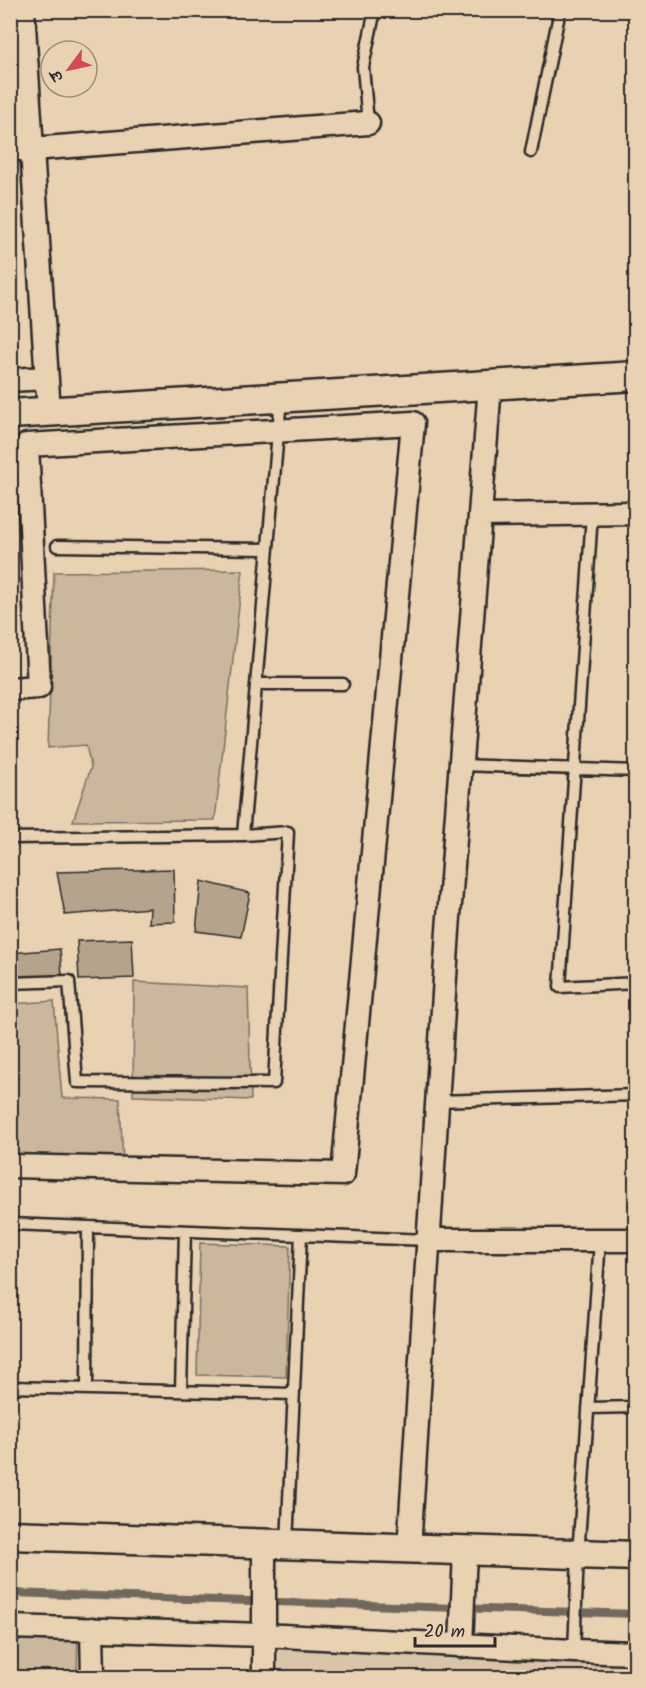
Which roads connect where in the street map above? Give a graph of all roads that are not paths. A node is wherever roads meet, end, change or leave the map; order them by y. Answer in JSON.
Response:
{"nodes":[{"id":1,"x":23,"y":10,"type":"edge"},
{"id":2,"x":375,"y":10,"type":"edge"},
{"id":3,"x":560,"y":10,"type":"edge"},
{"id":4,"x":368,"y":123,"type":"joint"},
{"id":5,"x":21,"y":149,"type":"edge"},
{"id":6,"x":531,"y":152,"type":"dead end"},
{"id":7,"x":636,"y":376,"type":"edge"},
{"id":8,"x":47,"y":378,"type":"junction"},
{"id":9,"x":10,"y":380,"type":"edge"},
{"id":10,"x":490,"y":385,"type":"junction"},
{"id":11,"x":281,"y":398,"type":"junction"},
{"id":12,"x":49,"y":412,"type":"junction"},
{"id":13,"x":10,"y":414,"type":"edge"},
{"id":14,"x":279,"y":431,"type":"junction"},
{"id":15,"x":636,"y":513,"type":"edge"},
{"id":16,"x":592,"y":514,"type":"junction"},
{"id":17,"x":480,"y":515,"type":"junction"},
{"id":18,"x":57,"y":546,"type":"dead end"},
{"id":19,"x":268,"y":549,"type":"junction"},
{"id":20,"x":256,"y":684,"type":"junction"},
{"id":21,"x":344,"y":684,"type":"dead end"},
{"id":22,"x":10,"y":689,"type":"edge"},
{"id":23,"x":461,"y":765,"type":"junction"},
{"id":24,"x":575,"y":769,"type":"junction"},
{"id":25,"x":636,"y":771,"type":"edge"},
{"id":26,"x":243,"y":835,"type":"junction"},
{"id":27,"x":10,"y":838,"type":"edge"},
{"id":28,"x":10,"y":983,"type":"edge"},
{"id":29,"x":636,"y":984,"type":"edge"},
{"id":30,"x":636,"y":1095,"type":"edge"},
{"id":31,"x":437,"y":1101,"type":"junction"},
{"id":32,"x":10,"y":1166,"type":"edge"},
{"id":33,"x":10,"y":1224,"type":"edge"},
{"id":34,"x":88,"y":1227,"type":"junction"},
{"id":35,"x":184,"y":1231,"type":"junction"},
{"id":36,"x":301,"y":1235,"type":"junction"},
{"id":37,"x":428,"y":1240,"type":"junction"},
{"id":38,"x":600,"y":1240,"type":"junction"},
{"id":39,"x":636,"y":1240,"type":"edge"},
{"id":40,"x":10,"y":1387,"type":"edge"},
{"id":41,"x":87,"y":1389,"type":"junction"},
{"id":42,"x":181,"y":1391,"type":"junction"},
{"id":43,"x":293,"y":1394,"type":"junction"},
{"id":44,"x":636,"y":1407,"type":"edge"},
{"id":45,"x":588,"y":1408,"type":"junction"},
{"id":46,"x":10,"y":1535,"type":"edge"},
{"id":47,"x":276,"y":1544,"type":"junction"},
{"id":48,"x":409,"y":1549,"type":"junction"},
{"id":49,"x":465,"y":1551,"type":"junction"},
{"id":50,"x":578,"y":1555,"type":"junction"},
{"id":51,"x":636,"y":1557,"type":"edge"},
{"id":52,"x":263,"y":1625,"type":"junction"},
{"id":53,"x":10,"y":1627,"type":"edge"},
{"id":54,"x":92,"y":1629,"type":"junction"},
{"id":55,"x":461,"y":1646,"type":"junction"},
{"id":56,"x":574,"y":1651,"type":"junction"},
{"id":57,"x":636,"y":1653,"type":"edge"},
{"id":58,"x":93,"y":1677,"type":"edge"},
{"id":59,"x":264,"y":1677,"type":"edge"}],
"edges":[{"from":1,"to":5,"type":"street"},
{"from":2,"to":4,"type":"lane"},
{"from":3,"to":6,"type":"lane"},
{"from":4,"to":5,"type":"street"},
{"from":5,"to":8,"type":"street"},
{"from":7,"to":10,"type":"street"},
{"from":8,"to":9,"type":"street"},
{"from":8,"to":12,"type":"street"},
{"from":10,"to":11,"type":"street"},
{"from":10,"to":17,"type":"street"},
{"from":11,"to":12,"type":"street"},
{"from":11,"to":14,"type":"lane"},
{"from":12,"to":13,"type":"street"},
{"from":14,"to":19,"type":"lane"},
{"from":14,"to":22,"type":"street"},
{"from":14,"to":32,"type":"street"},
{"from":15,"to":16,"type":"street"},
{"from":16,"to":17,"type":"street"},
{"from":16,"to":24,"type":"lane"},
{"from":17,"to":23,"type":"street"},
{"from":18,"to":19,"type":"lane"},
{"from":19,"to":20,"type":"lane"},
{"from":20,"to":21,"type":"lane"},
{"from":20,"to":26,"type":"lane"},
{"from":23,"to":24,"type":"lane"},
{"from":23,"to":31,"type":"street"},
{"from":24,"to":25,"type":"lane"},
{"from":24,"to":29,"type":"lane"},
{"from":26,"to":27,"type":"lane"},
{"from":26,"to":28,"type":"lane"},
{"from":30,"to":31,"type":"lane"},
{"from":31,"to":37,"type":"street"},
{"from":33,"to":34,"type":"lane"},
{"from":34,"to":35,"type":"lane"},
{"from":34,"to":41,"type":"lane"},
{"from":35,"to":36,"type":"lane"},
{"from":35,"to":42,"type":"lane"},
{"from":36,"to":37,"type":"lane"},
{"from":36,"to":43,"type":"lane"},
{"from":37,"to":38,"type":"street"},
{"from":37,"to":48,"type":"street"},
{"from":38,"to":39,"type":"street"},
{"from":38,"to":45,"type":"lane"},
{"from":40,"to":41,"type":"lane"},
{"from":41,"to":42,"type":"lane"},
{"from":42,"to":43,"type":"lane"},
{"from":43,"to":47,"type":"lane"},
{"from":44,"to":45,"type":"lane"},
{"from":45,"to":50,"type":"lane"},
{"from":46,"to":47,"type":"street"},
{"from":47,"to":48,"type":"street"},
{"from":47,"to":52,"type":"street"},
{"from":48,"to":49,"type":"street"},
{"from":49,"to":50,"type":"street"},
{"from":49,"to":55,"type":"street"},
{"from":50,"to":51,"type":"street"},
{"from":50,"to":56,"type":"lane"},
{"from":52,"to":54,"type":"street"},
{"from":52,"to":55,"type":"street"},
{"from":52,"to":59,"type":"street"},
{"from":53,"to":54,"type":"street"},
{"from":54,"to":58,"type":"street"},
{"from":55,"to":56,"type":"street"},
{"from":56,"to":57,"type":"street"}]}
